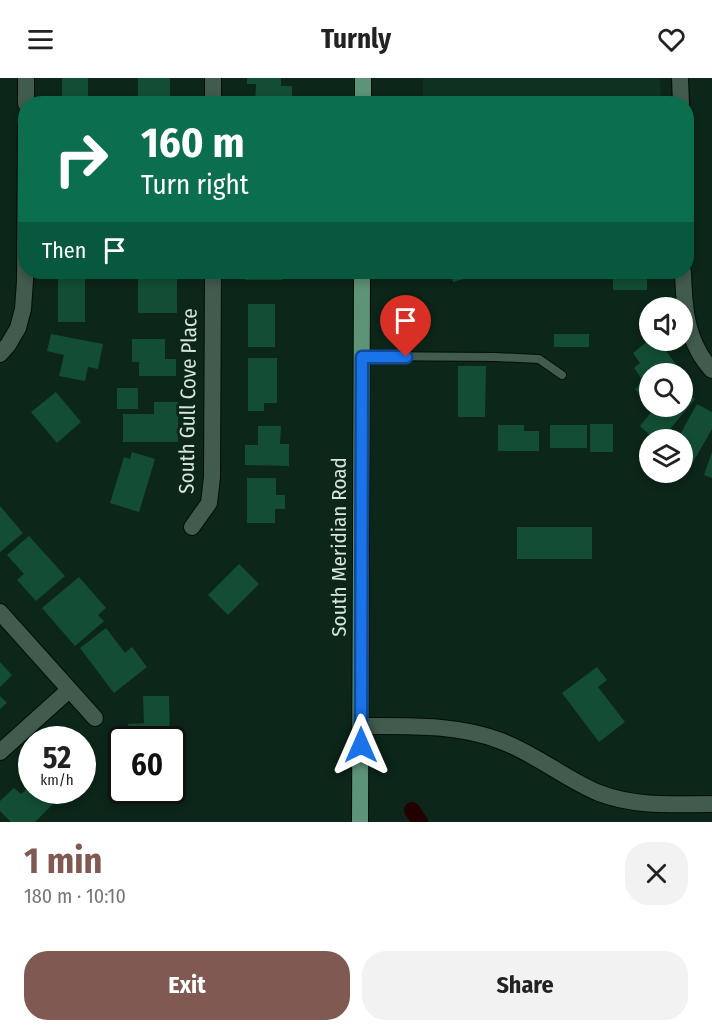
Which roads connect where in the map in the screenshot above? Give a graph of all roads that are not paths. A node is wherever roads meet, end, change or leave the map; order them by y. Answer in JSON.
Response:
{"nodes":[{"id":1,"x":26,"y":78,"type":"edge"},
{"id":2,"x":213,"y":78,"type":"edge"},
{"id":3,"x":363,"y":78,"type":"edge"},
{"id":4,"x":680,"y":78,"type":"edge"},
{"id":5,"x":26,"y":96,"type":"edge"},
{"id":6,"x":213,"y":96,"type":"edge"},
{"id":7,"x":363,"y":96,"type":"edge"},
{"id":8,"x":681,"y":96,"type":"edge"},
{"id":9,"x":25,"y":279,"type":"edge"},
{"id":10,"x":213,"y":279,"type":"edge"},
{"id":11,"x":362,"y":279,"type":"edge"},
{"id":12,"x":683,"y":279,"type":"edge"},
{"id":13,"x":0,"y":354,"type":"edge"},
{"id":14,"x":362,"y":357,"type":"junction"},
{"id":15,"x":712,"y":370,"type":"edge"},
{"id":16,"x":562,"y":375,"type":"dead end"},
{"id":17,"x":192,"y":527,"type":"dead end"},
{"id":18,"x":0,"y":612,"type":"edge"},
{"id":19,"x":69,"y":690,"type":"junction"},
{"id":20,"x":95,"y":718,"type":"dead end"},
{"id":21,"x":361,"y":726,"type":"junction"},
{"id":22,"x":0,"y":752,"type":"edge"},
{"id":23,"x":712,"y":804,"type":"edge"},
{"id":24,"x":360,"y":822,"type":"edge"}],
"edges":[{"from":1,"to":5,"type":"street"},
{"from":2,"to":6,"type":"street"},
{"from":3,"to":7,"type":"main road"},
{"from":4,"to":8,"type":"street"},
{"from":9,"to":13,"type":"street"},
{"from":10,"to":17,"type":"street","name":"South Gull Cove Place"},
{"from":11,"to":14,"type":"main road","name":"South Meridian Road"},
{"from":12,"to":15,"type":"street"},
{"from":14,"to":16,"type":"lane"},
{"from":14,"to":21,"type":"main road","name":"South Meridian Road"},
{"from":18,"to":19,"type":"street"},
{"from":19,"to":20,"type":"street"},
{"from":19,"to":22,"type":"street"},
{"from":21,"to":23,"type":"street"},
{"from":21,"to":24,"type":"main road","name":"South Meridian Road"}]}
